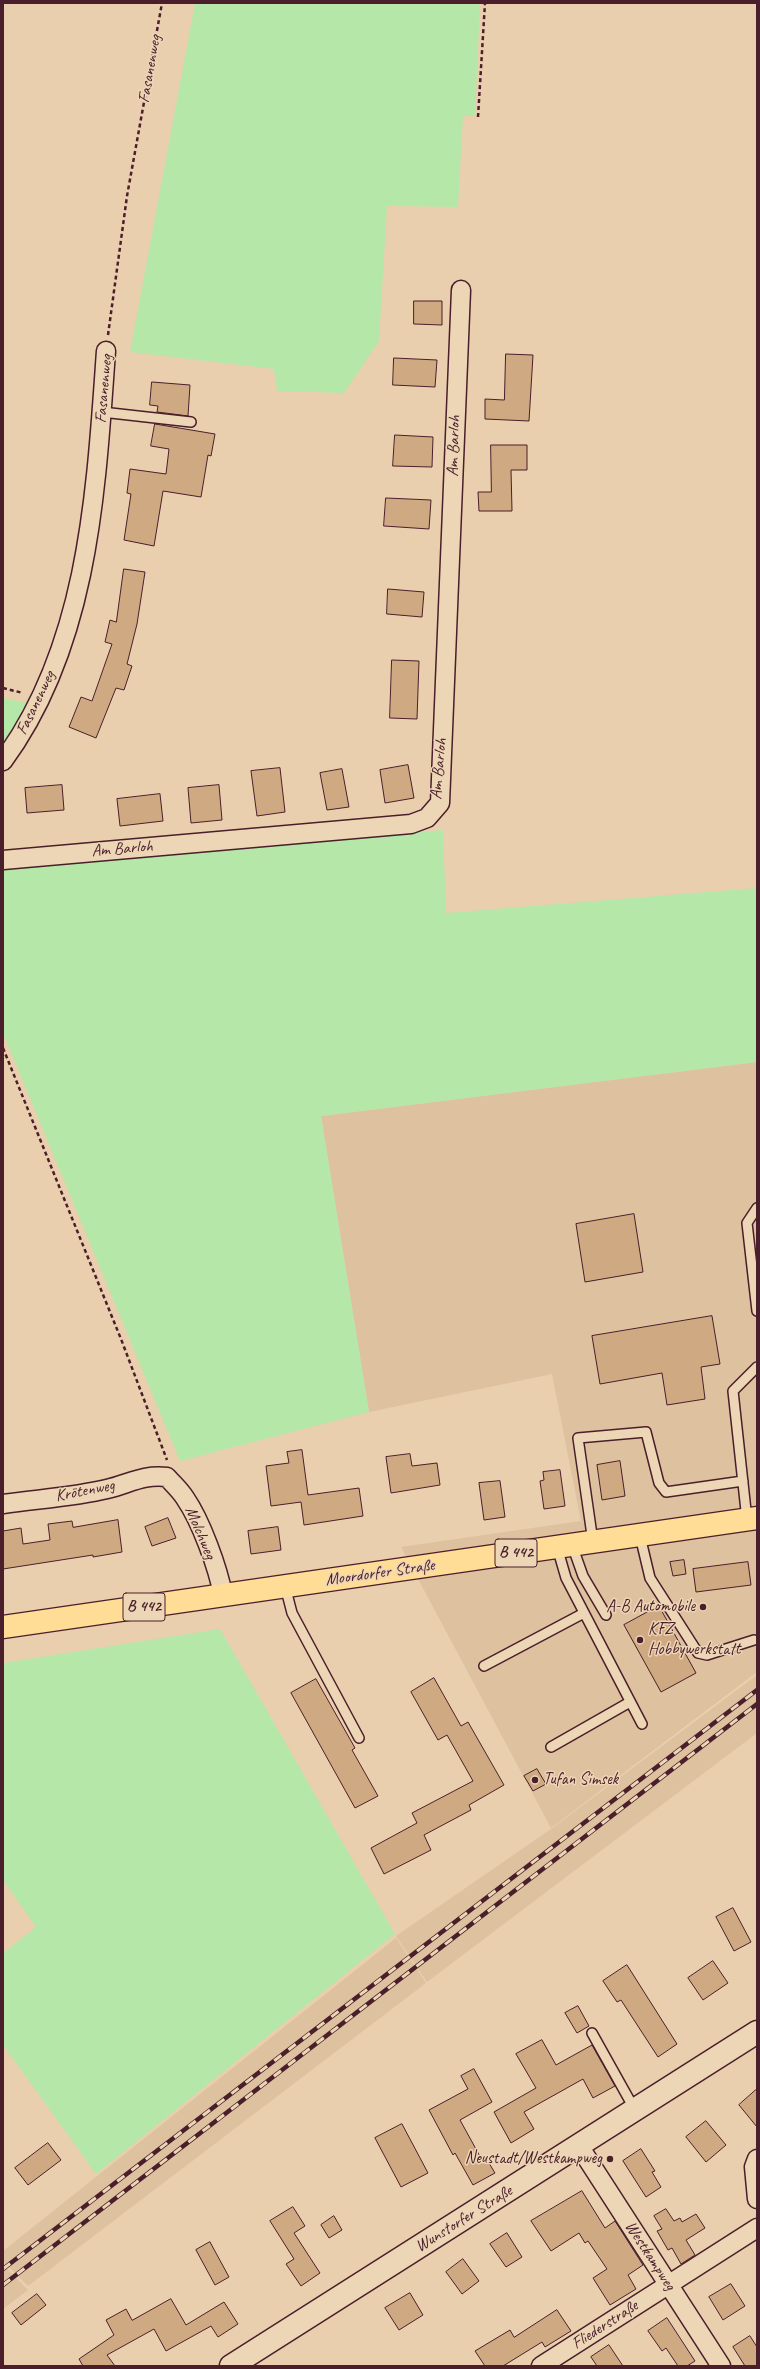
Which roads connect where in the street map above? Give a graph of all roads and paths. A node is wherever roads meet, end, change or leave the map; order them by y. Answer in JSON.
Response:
{"nodes":[{"id":1,"x":162,"y":3,"type":"edge"},
{"id":2,"x":485,"y":3,"type":"edge"},
{"id":3,"x":478,"y":117,"type":"dead end"},
{"id":4,"x":461,"y":290,"type":"dead end"},
{"id":5,"x":106,"y":352,"type":"joint"},
{"id":6,"x":102,"y":412,"type":"junction"},
{"id":7,"x":191,"y":422,"type":"dead end"},
{"id":8,"x":3,"y":761,"type":"edge"},
{"id":9,"x":3,"y":860,"type":"edge"},
{"id":10,"x":3,"y":1048,"type":"edge"},
{"id":11,"x":757,"y":1208,"type":"edge"},
{"id":12,"x":757,"y":1311,"type":"edge"},
{"id":13,"x":757,"y":1367,"type":"edge"},
{"id":14,"x":166,"y":1477,"type":"junction"},
{"id":15,"x":743,"y":1481,"type":"junction"},
{"id":16,"x":3,"y":1504,"type":"edge"},
{"id":17,"x":752,"y":1519,"type":"edge"},
{"id":18,"x":640,"y":1536,"type":"junction"},
{"id":19,"x":574,"y":1545,"type":"junction"},
{"id":20,"x":285,"y":1586,"type":"junction"},
{"id":21,"x":223,"y":1595,"type":"junction"},
{"id":22,"x":584,"y":1613,"type":"junction"},
{"id":23,"x":606,"y":1615,"type":"dead end"},
{"id":24,"x":3,"y":1627,"type":"edge"},
{"id":25,"x":754,"y":1640,"type":"dead end"},
{"id":26,"x":484,"y":1666,"type":"dead end"},
{"id":27,"x":630,"y":1702,"type":"junction"},
{"id":28,"x":642,"y":1724,"type":"dead end"},
{"id":29,"x":359,"y":1738,"type":"dead end"},
{"id":30,"x":551,"y":1747,"type":"dead end"},
{"id":31,"x":757,"y":2032,"type":"edge"},
{"id":32,"x":592,"y":2033,"type":"dead end"},
{"id":33,"x":635,"y":2110,"type":"junction"},
{"id":34,"x":578,"y":2146,"type":"junction"},
{"id":35,"x":757,"y":2159,"type":"edge"},
{"id":36,"x":757,"y":2199,"type":"edge"},
{"id":37,"x":757,"y":2228,"type":"edge"},
{"id":38,"x":668,"y":2284,"type":"junction"},
{"id":39,"x":231,"y":2366,"type":"edge"},
{"id":40,"x":541,"y":2366,"type":"edge"},
{"id":41,"x":721,"y":2366,"type":"edge"}],
"edges":[{"from":1,"to":5,"type":"path","name":"Fasanenweg"},
{"from":2,"to":3,"type":"path"},
{"from":4,"to":9,"type":"street","name":"Am Barloh"},
{"from":5,"to":6,"type":"street","name":"Fasanenweg"},
{"from":6,"to":7,"type":"lane"},
{"from":6,"to":8,"type":"street","name":"Fasanenweg"},
{"from":10,"to":14,"type":"path"},
{"from":11,"to":12,"type":"lane"},
{"from":13,"to":15,"type":"lane"},
{"from":14,"to":16,"type":"street","name":"Krötenweg"},
{"from":14,"to":21,"type":"street","name":"Molchweg"},
{"from":15,"to":17,"type":"lane"},
{"from":15,"to":19,"type":"lane"},
{"from":17,"to":18,"type":"main road","name":"Moordorfer Straße","number":"B 442"},
{"from":18,"to":19,"type":"main road","name":"Moordorfer Straße","number":"B 442"},
{"from":18,"to":25,"type":"lane"},
{"from":19,"to":20,"type":"main road","name":"Moordorfer Straße","number":"B 442"},
{"from":19,"to":22,"type":"lane"},
{"from":19,"to":23,"type":"lane"},
{"from":20,"to":21,"type":"main road","name":"Moordorfer Straße","number":"B 442"},
{"from":20,"to":29,"type":"lane"},
{"from":21,"to":24,"type":"main road","name":"Moordorfer Straße","number":"B 442"},
{"from":22,"to":26,"type":"lane"},
{"from":22,"to":27,"type":"lane"},
{"from":27,"to":28,"type":"lane"},
{"from":27,"to":30,"type":"lane"},
{"from":31,"to":33,"type":"street","name":"Wunstorfer Straße"},
{"from":32,"to":33,"type":"lane"},
{"from":33,"to":34,"type":"street","name":"Wunstorfer Straße"},
{"from":34,"to":38,"type":"street","name":"Westkampweg"},
{"from":34,"to":39,"type":"street","name":"Wunstorfer Straße"},
{"from":35,"to":36,"type":"street"},
{"from":37,"to":38,"type":"street","name":"Fliederstraße"},
{"from":38,"to":40,"type":"street","name":"Fliederstraße"},
{"from":38,"to":41,"type":"street","name":"Westkampweg"}]}
